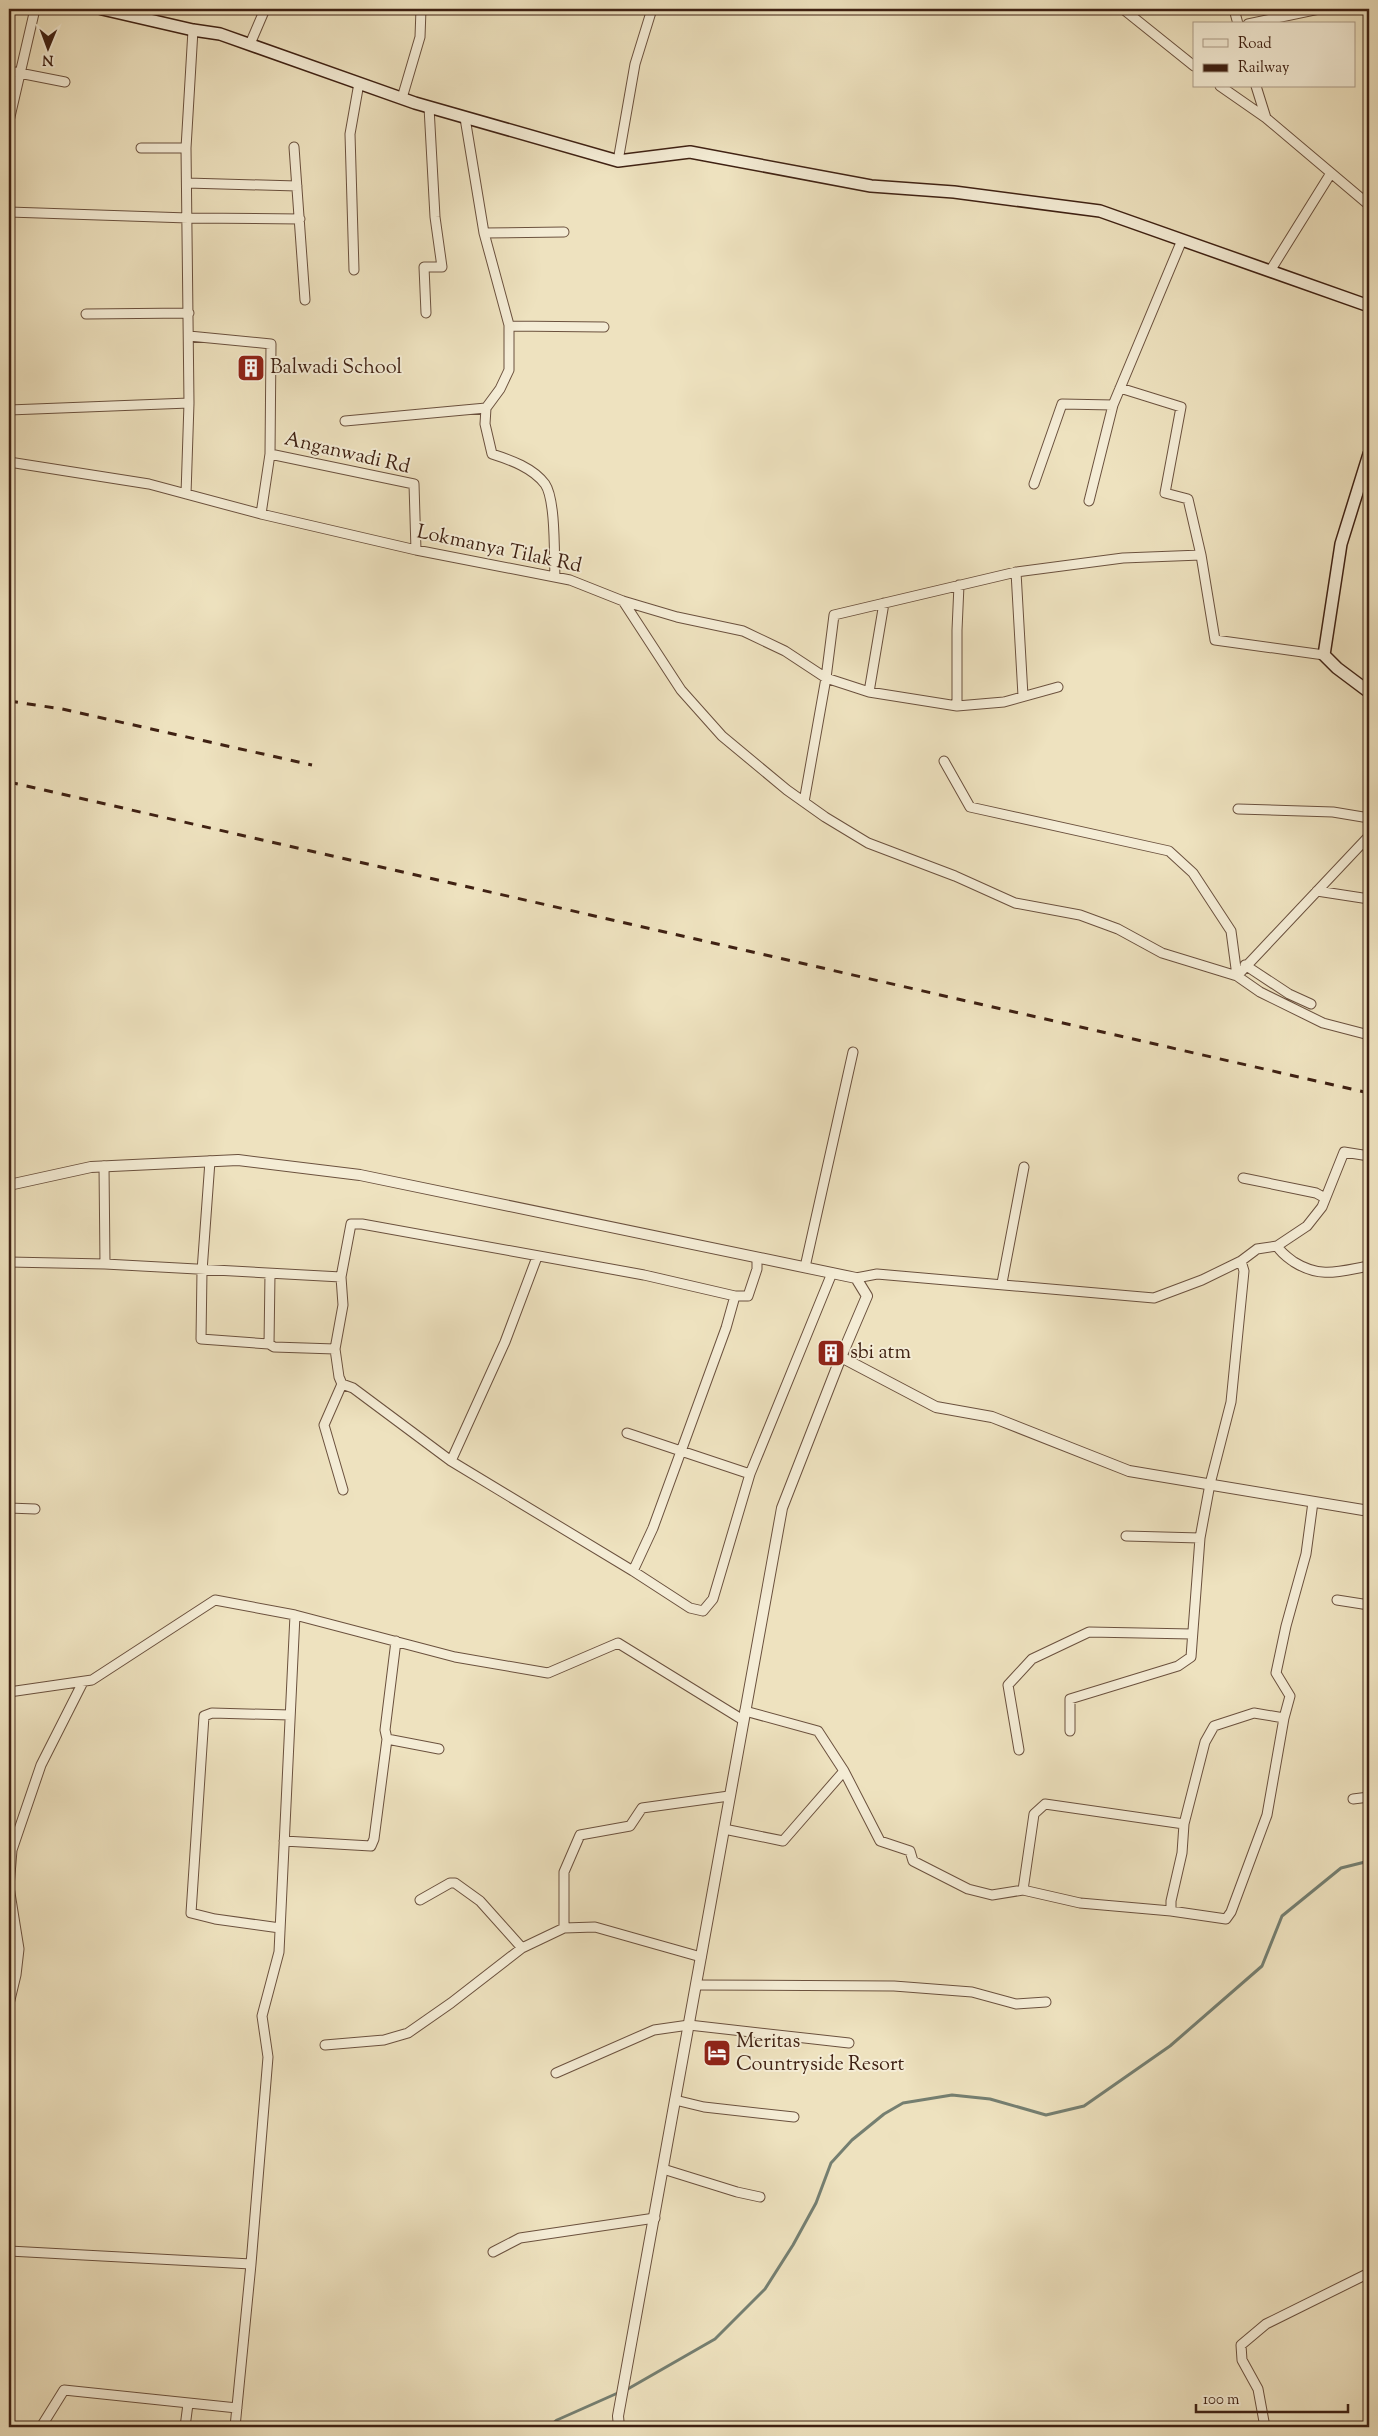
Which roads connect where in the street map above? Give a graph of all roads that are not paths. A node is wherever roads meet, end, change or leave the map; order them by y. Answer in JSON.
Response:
{"nodes":[{"id":1,"x":36,"y":9,"type":"edge"},
{"id":2,"x":102,"y":9,"type":"edge"},
{"id":3,"x":265,"y":9,"type":"edge"},
{"id":4,"x":421,"y":9,"type":"edge"},
{"id":5,"x":652,"y":9,"type":"edge"},
{"id":6,"x":1122,"y":9,"type":"edge"},
{"id":7,"x":1234,"y":9,"type":"edge"},
{"id":8,"x":1319,"y":9,"type":"edge"},
{"id":9,"x":1300,"y":10,"type":"edge"},
{"id":10,"x":1237,"y":22,"type":"edge"},
{"id":11,"x":1255,"y":22,"type":"edge"},
{"id":12,"x":194,"y":30,"type":"junction"},
{"id":13,"x":250,"y":44,"type":"junction"},
{"id":14,"x":1193,"y":65,"type":"edge"},
{"id":15,"x":9,"y":71,"type":"edge"},
{"id":16,"x":20,"y":74,"type":"junction"},
{"id":17,"x":65,"y":82,"type":"dead end"},
{"id":18,"x":359,"y":83,"type":"junction"},
{"id":19,"x":1223,"y":88,"type":"edge"},
{"id":20,"x":1257,"y":88,"type":"edge"},
{"id":21,"x":402,"y":98,"type":"junction"},
{"id":22,"x":429,"y":107,"type":"junction"},
{"id":23,"x":466,"y":118,"type":"junction"},
{"id":24,"x":1266,"y":118,"type":"junction"},
{"id":25,"x":9,"y":121,"type":"edge"},
{"id":26,"x":294,"y":147,"type":"dead end"},
{"id":27,"x":141,"y":148,"type":"dead end"},
{"id":28,"x":186,"y":148,"type":"junction"},
{"id":29,"x":618,"y":161,"type":"junction"},
{"id":30,"x":1331,"y":173,"type":"junction"},
{"id":31,"x":187,"y":183,"type":"junction"},
{"id":32,"x":297,"y":186,"type":"junction"},
{"id":33,"x":1369,"y":205,"type":"edge"},
{"id":34,"x":9,"y":212,"type":"edge"},
{"id":35,"x":188,"y":218,"type":"junction"},
{"id":36,"x":300,"y":219,"type":"junction"},
{"id":37,"x":564,"y":232,"type":"dead end"},
{"id":38,"x":484,"y":233,"type":"junction"},
{"id":39,"x":1182,"y":240,"type":"junction"},
{"id":40,"x":354,"y":270,"type":"dead end"},
{"id":41,"x":1270,"y":271,"type":"junction"},
{"id":42,"x":305,"y":300,"type":"dead end"},
{"id":43,"x":1369,"y":306,"type":"edge"},
{"id":44,"x":188,"y":313,"type":"junction"},
{"id":45,"x":86,"y":314,"type":"dead end"},
{"id":46,"x":426,"y":314,"type":"dead end"},
{"id":47,"x":509,"y":326,"type":"junction"},
{"id":48,"x":604,"y":327,"type":"dead end"},
{"id":49,"x":189,"y":336,"type":"junction"},
{"id":50,"x":1120,"y":388,"type":"junction"},
{"id":51,"x":189,"y":403,"type":"junction"},
{"id":52,"x":1113,"y":405,"type":"junction"},
{"id":53,"x":486,"y":408,"type":"junction"},
{"id":54,"x":9,"y":410,"type":"edge"},
{"id":55,"x":345,"y":421,"type":"dead end"},
{"id":56,"x":270,"y":454,"type":"junction"},
{"id":57,"x":1369,"y":454,"type":"edge"},
{"id":58,"x":9,"y":462,"type":"edge"},
{"id":59,"x":1034,"y":484,"type":"dead end"},
{"id":60,"x":186,"y":494,"type":"junction"},
{"id":61,"x":1089,"y":501,"type":"dead end"},
{"id":62,"x":261,"y":514,"type":"junction"},
{"id":63,"x":416,"y":550,"type":"junction"},
{"id":64,"x":1201,"y":554,"type":"junction"},
{"id":65,"x":1016,"y":572,"type":"junction"},
{"id":66,"x":555,"y":577,"type":"junction"},
{"id":67,"x":959,"y":585,"type":"junction"},
{"id":68,"x":623,"y":601,"type":"junction"},
{"id":69,"x":884,"y":603,"type":"junction"},
{"id":70,"x":1324,"y":655,"type":"junction"},
{"id":71,"x":826,"y":678,"type":"junction"},
{"id":72,"x":1058,"y":687,"type":"dead end"},
{"id":73,"x":869,"y":692,"type":"junction"},
{"id":74,"x":1369,"y":692,"type":"edge"},
{"id":75,"x":1023,"y":696,"type":"junction"},
{"id":76,"x":957,"y":706,"type":"junction"},
{"id":77,"x":944,"y":761,"type":"dead end"},
{"id":78,"x":804,"y":802,"type":"junction"},
{"id":79,"x":1238,"y":809,"type":"dead end"},
{"id":80,"x":1369,"y":818,"type":"edge"},
{"id":81,"x":1369,"y":836,"type":"edge"},
{"id":82,"x":1317,"y":892,"type":"junction"},
{"id":83,"x":1369,"y":899,"type":"edge"},
{"id":84,"x":1246,"y":965,"type":"junction"},
{"id":85,"x":1237,"y":976,"type":"junction"},
{"id":86,"x":1311,"y":1004,"type":"dead end"},
{"id":87,"x":1369,"y":1035,"type":"edge"},
{"id":88,"x":853,"y":1052,"type":"dead end"},
{"id":89,"x":1369,"y":1156,"type":"edge"},
{"id":90,"x":210,"y":1161,"type":"junction"},
{"id":91,"x":104,"y":1166,"type":"junction"},
{"id":92,"x":1024,"y":1167,"type":"dead end"},
{"id":93,"x":1243,"y":1178,"type":"dead end"},
{"id":94,"x":9,"y":1185,"type":"edge"},
{"id":95,"x":1325,"y":1198,"type":"junction"},
{"id":96,"x":1277,"y":1246,"type":"junction"},
{"id":97,"x":537,"y":1257,"type":"junction"},
{"id":98,"x":757,"y":1258,"type":"junction"},
{"id":99,"x":1241,"y":1261,"type":"junction"},
{"id":100,"x":9,"y":1262,"type":"edge"},
{"id":101,"x":104,"y":1264,"type":"junction"},
{"id":102,"x":1369,"y":1266,"type":"edge"},
{"id":103,"x":805,"y":1268,"type":"junction"},
{"id":104,"x":202,"y":1271,"type":"junction"},
{"id":105,"x":832,"y":1273,"type":"junction"},
{"id":106,"x":270,"y":1274,"type":"junction"},
{"id":107,"x":341,"y":1277,"type":"junction"},
{"id":108,"x":856,"y":1278,"type":"junction"},
{"id":109,"x":1002,"y":1283,"type":"junction"},
{"id":110,"x":735,"y":1296,"type":"junction"},
{"id":111,"x":269,"y":1344,"type":"junction"},
{"id":112,"x":335,"y":1348,"type":"junction"},
{"id":113,"x":841,"y":1357,"type":"junction"},
{"id":114,"x":342,"y":1384,"type":"junction"},
{"id":115,"x":627,"y":1433,"type":"dead end"},
{"id":116,"x":679,"y":1451,"type":"junction"},
{"id":117,"x":451,"y":1462,"type":"junction"},
{"id":118,"x":750,"y":1474,"type":"junction"},
{"id":119,"x":1210,"y":1484,"type":"junction"},
{"id":120,"x":343,"y":1490,"type":"dead end"},
{"id":121,"x":1314,"y":1502,"type":"junction"},
{"id":122,"x":9,"y":1508,"type":"edge"},
{"id":123,"x":35,"y":1509,"type":"dead end"},
{"id":124,"x":1369,"y":1511,"type":"edge"},
{"id":125,"x":1126,"y":1536,"type":"dead end"},
{"id":126,"x":1200,"y":1538,"type":"junction"},
{"id":127,"x":633,"y":1570,"type":"junction"},
{"id":128,"x":1337,"y":1600,"type":"dead end"},
{"id":129,"x":1369,"y":1605,"type":"edge"},
{"id":130,"x":295,"y":1615,"type":"junction"},
{"id":131,"x":1192,"y":1634,"type":"junction"},
{"id":132,"x":396,"y":1642,"type":"junction"},
{"id":133,"x":83,"y":1682,"type":"junction"},
{"id":134,"x":9,"y":1692,"type":"edge"},
{"id":135,"x":290,"y":1715,"type":"junction"},
{"id":136,"x":744,"y":1715,"type":"junction"},
{"id":137,"x":1284,"y":1718,"type":"junction"},
{"id":138,"x":1070,"y":1731,"type":"dead end"},
{"id":139,"x":387,"y":1739,"type":"junction"},
{"id":140,"x":439,"y":1749,"type":"dead end"},
{"id":141,"x":1019,"y":1750,"type":"dead end"},
{"id":142,"x":844,"y":1771,"type":"junction"},
{"id":143,"x":729,"y":1796,"type":"junction"},
{"id":144,"x":1369,"y":1797,"type":"edge"},
{"id":145,"x":1353,"y":1799,"type":"dead end"},
{"id":146,"x":1184,"y":1824,"type":"junction"},
{"id":147,"x":724,"y":1828,"type":"junction"},
{"id":148,"x":284,"y":1841,"type":"junction"},
{"id":149,"x":1023,"y":1890,"type":"junction"},
{"id":150,"x":420,"y":1900,"type":"dead end"},
{"id":151,"x":1171,"y":1911,"type":"junction"},
{"id":152,"x":280,"y":1928,"type":"junction"},
{"id":153,"x":564,"y":1928,"type":"junction"},
{"id":154,"x":522,"y":1948,"type":"junction"},
{"id":155,"x":701,"y":1957,"type":"junction"},
{"id":156,"x":696,"y":1985,"type":"junction"},
{"id":157,"x":1046,"y":2002,"type":"dead end"},
{"id":158,"x":9,"y":2004,"type":"edge"},
{"id":159,"x":689,"y":2025,"type":"junction"},
{"id":160,"x":849,"y":2043,"type":"dead end"},
{"id":161,"x":325,"y":2045,"type":"dead end"},
{"id":162,"x":556,"y":2073,"type":"dead end"},
{"id":163,"x":676,"y":2100,"type":"junction"},
{"id":164,"x":794,"y":2117,"type":"dead end"},
{"id":165,"x":663,"y":2169,"type":"junction"},
{"id":166,"x":760,"y":2197,"type":"dead end"},
{"id":167,"x":655,"y":2218,"type":"junction"},
{"id":168,"x":9,"y":2252,"type":"edge"},
{"id":169,"x":493,"y":2252,"type":"dead end"},
{"id":170,"x":251,"y":2264,"type":"junction"},
{"id":171,"x":1369,"y":2272,"type":"edge"},
{"id":172,"x":188,"y":2404,"type":"junction"},
{"id":173,"x":237,"y":2408,"type":"junction"},
{"id":174,"x":41,"y":2427,"type":"edge"},
{"id":175,"x":185,"y":2427,"type":"edge"},
{"id":176,"x":235,"y":2427,"type":"edge"},
{"id":177,"x":619,"y":2427,"type":"edge"},
{"id":178,"x":1265,"y":2427,"type":"edge"}],
"edges":[{"from":1,"to":16,"type":"street"},
{"from":2,"to":12,"type":"main road"},
{"from":3,"to":13,"type":"street"},
{"from":4,"to":21,"type":"street"},
{"from":5,"to":29,"type":"street"},
{"from":6,"to":14,"type":"street"},
{"from":7,"to":10,"type":"street"},
{"from":8,"to":9,"type":"street"},
{"from":9,"to":11,"type":"street"},
{"from":12,"to":13,"type":"main road"},
{"from":12,"to":28,"type":"street"},
{"from":13,"to":18,"type":"main road"},
{"from":15,"to":16,"type":"street"},
{"from":16,"to":17,"type":"street"},
{"from":16,"to":25,"type":"street"},
{"from":18,"to":21,"type":"main road"},
{"from":18,"to":40,"type":"street"},
{"from":19,"to":24,"type":"street"},
{"from":20,"to":24,"type":"street"},
{"from":21,"to":22,"type":"main road"},
{"from":22,"to":23,"type":"main road"},
{"from":22,"to":46,"type":"street"},
{"from":23,"to":29,"type":"main road"},
{"from":23,"to":38,"type":"street"},
{"from":24,"to":30,"type":"street"},
{"from":26,"to":32,"type":"street"},
{"from":27,"to":28,"type":"street"},
{"from":28,"to":31,"type":"street"},
{"from":29,"to":39,"type":"main road"},
{"from":30,"to":33,"type":"street"},
{"from":30,"to":41,"type":"street"},
{"from":31,"to":32,"type":"street"},
{"from":31,"to":35,"type":"street"},
{"from":32,"to":36,"type":"street"},
{"from":34,"to":35,"type":"street"},
{"from":35,"to":36,"type":"street"},
{"from":35,"to":44,"type":"street"},
{"from":36,"to":42,"type":"street"},
{"from":37,"to":38,"type":"street"},
{"from":38,"to":47,"type":"street"},
{"from":39,"to":41,"type":"main road"},
{"from":39,"to":50,"type":"street"},
{"from":41,"to":43,"type":"main road"},
{"from":44,"to":45,"type":"street"},
{"from":44,"to":49,"type":"street"},
{"from":47,"to":48,"type":"street"},
{"from":47,"to":53,"type":"street"},
{"from":49,"to":51,"type":"street"},
{"from":49,"to":56,"type":"street","name":"Anganwadi Rd"},
{"from":50,"to":52,"type":"street"},
{"from":50,"to":64,"type":"street"},
{"from":51,"to":54,"type":"street"},
{"from":51,"to":60,"type":"street"},
{"from":52,"to":59,"type":"street"},
{"from":52,"to":61,"type":"street"},
{"from":53,"to":55,"type":"street"},
{"from":53,"to":66,"type":"street"},
{"from":56,"to":62,"type":"street","name":"Anganwadi Rd"},
{"from":56,"to":63,"type":"street","name":"Anganwadi Rd"},
{"from":57,"to":70,"type":"main road"},
{"from":58,"to":60,"type":"street","name":"Lokmanya Tilak Rd"},
{"from":60,"to":62,"type":"street","name":"Lokmanya Tilak Rd"},
{"from":62,"to":63,"type":"street","name":"Lokmanya Tilak Rd"},
{"from":63,"to":66,"type":"street","name":"Lokmanya Tilak Rd"},
{"from":64,"to":65,"type":"street"},
{"from":64,"to":70,"type":"street"},
{"from":65,"to":67,"type":"street"},
{"from":65,"to":75,"type":"street"},
{"from":66,"to":68,"type":"street","name":"Lokmanya Tilak Rd"},
{"from":67,"to":69,"type":"street"},
{"from":67,"to":76,"type":"street"},
{"from":68,"to":71,"type":"street","name":"Lokmanya Tilak Rd"},
{"from":68,"to":78,"type":"street"},
{"from":69,"to":71,"type":"street"},
{"from":69,"to":73,"type":"street"},
{"from":70,"to":74,"type":"main road"},
{"from":71,"to":73,"type":"street","name":"Lokmanya Tilak Rd"},
{"from":71,"to":78,"type":"street"},
{"from":72,"to":75,"type":"street","name":"Lokmanya Tilak Rd"},
{"from":73,"to":76,"type":"street","name":"Lokmanya Tilak Rd"},
{"from":75,"to":76,"type":"street","name":"Lokmanya Tilak Rd"},
{"from":77,"to":85,"type":"street"},
{"from":78,"to":85,"type":"street"},
{"from":79,"to":80,"type":"street"},
{"from":81,"to":82,"type":"street"},
{"from":82,"to":83,"type":"street"},
{"from":82,"to":84,"type":"street"},
{"from":84,"to":85,"type":"street"},
{"from":84,"to":86,"type":"street"},
{"from":85,"to":87,"type":"street"},
{"from":88,"to":103,"type":"street"},
{"from":89,"to":95,"type":"street"},
{"from":90,"to":91,"type":"street"},
{"from":90,"to":98,"type":"street"},
{"from":90,"to":104,"type":"street"},
{"from":91,"to":94,"type":"street"},
{"from":91,"to":101,"type":"street"},
{"from":92,"to":109,"type":"street"},
{"from":93,"to":95,"type":"street"},
{"from":95,"to":96,"type":"street"},
{"from":96,"to":99,"type":"street"},
{"from":96,"to":102,"type":"street"},
{"from":97,"to":107,"type":"street"},
{"from":97,"to":110,"type":"street"},
{"from":97,"to":117,"type":"street"},
{"from":98,"to":103,"type":"street"},
{"from":98,"to":110,"type":"street"},
{"from":99,"to":109,"type":"street"},
{"from":99,"to":119,"type":"street"},
{"from":100,"to":101,"type":"street"},
{"from":101,"to":104,"type":"street"},
{"from":103,"to":105,"type":"street"},
{"from":104,"to":106,"type":"street"},
{"from":104,"to":111,"type":"street"},
{"from":105,"to":108,"type":"street"},
{"from":105,"to":118,"type":"street"},
{"from":106,"to":107,"type":"street"},
{"from":106,"to":111,"type":"street"},
{"from":107,"to":112,"type":"street"},
{"from":108,"to":109,"type":"street"},
{"from":108,"to":113,"type":"street"},
{"from":110,"to":116,"type":"street"},
{"from":111,"to":112,"type":"street"},
{"from":112,"to":114,"type":"street"},
{"from":113,"to":119,"type":"street"},
{"from":113,"to":136,"type":"street"},
{"from":114,"to":117,"type":"street"},
{"from":114,"to":120,"type":"street"},
{"from":115,"to":116,"type":"street"},
{"from":116,"to":118,"type":"street"},
{"from":116,"to":127,"type":"street"},
{"from":117,"to":127,"type":"street"},
{"from":118,"to":127,"type":"street"},
{"from":119,"to":121,"type":"street"},
{"from":119,"to":126,"type":"street"},
{"from":121,"to":124,"type":"street"},
{"from":121,"to":137,"type":"street"},
{"from":122,"to":123,"type":"street"},
{"from":125,"to":126,"type":"street"},
{"from":126,"to":131,"type":"street"},
{"from":128,"to":129,"type":"street"},
{"from":130,"to":132,"type":"street"},
{"from":130,"to":133,"type":"street"},
{"from":130,"to":135,"type":"street"},
{"from":131,"to":138,"type":"street"},
{"from":131,"to":141,"type":"street"},
{"from":132,"to":136,"type":"street"},
{"from":132,"to":139,"type":"street"},
{"from":133,"to":134,"type":"street"},
{"from":133,"to":158,"type":"street"},
{"from":135,"to":148,"type":"street"},
{"from":135,"to":152,"type":"street"},
{"from":136,"to":142,"type":"street"},
{"from":136,"to":143,"type":"street"},
{"from":137,"to":146,"type":"street"},
{"from":137,"to":151,"type":"street"},
{"from":139,"to":140,"type":"street"},
{"from":139,"to":148,"type":"street"},
{"from":142,"to":147,"type":"street"},
{"from":142,"to":149,"type":"street"},
{"from":143,"to":147,"type":"street"},
{"from":143,"to":153,"type":"street"},
{"from":144,"to":145,"type":"street"},
{"from":146,"to":149,"type":"street"},
{"from":146,"to":151,"type":"street"},
{"from":147,"to":155,"type":"street"},
{"from":148,"to":152,"type":"street"},
{"from":149,"to":151,"type":"street"},
{"from":150,"to":154,"type":"street"},
{"from":152,"to":170,"type":"street"},
{"from":153,"to":154,"type":"street"},
{"from":153,"to":155,"type":"street"},
{"from":154,"to":161,"type":"street"},
{"from":155,"to":156,"type":"street"},
{"from":156,"to":157,"type":"street"},
{"from":156,"to":159,"type":"street"},
{"from":159,"to":160,"type":"street"},
{"from":159,"to":162,"type":"street"},
{"from":159,"to":163,"type":"street"},
{"from":163,"to":164,"type":"street"},
{"from":163,"to":165,"type":"street"},
{"from":165,"to":166,"type":"street"},
{"from":165,"to":167,"type":"street"},
{"from":167,"to":169,"type":"street"},
{"from":167,"to":177,"type":"street"},
{"from":168,"to":170,"type":"street"},
{"from":170,"to":173,"type":"street"},
{"from":171,"to":178,"type":"street"},
{"from":172,"to":173,"type":"street"},
{"from":172,"to":174,"type":"street"},
{"from":172,"to":175,"type":"street"},
{"from":173,"to":176,"type":"street"}]}
